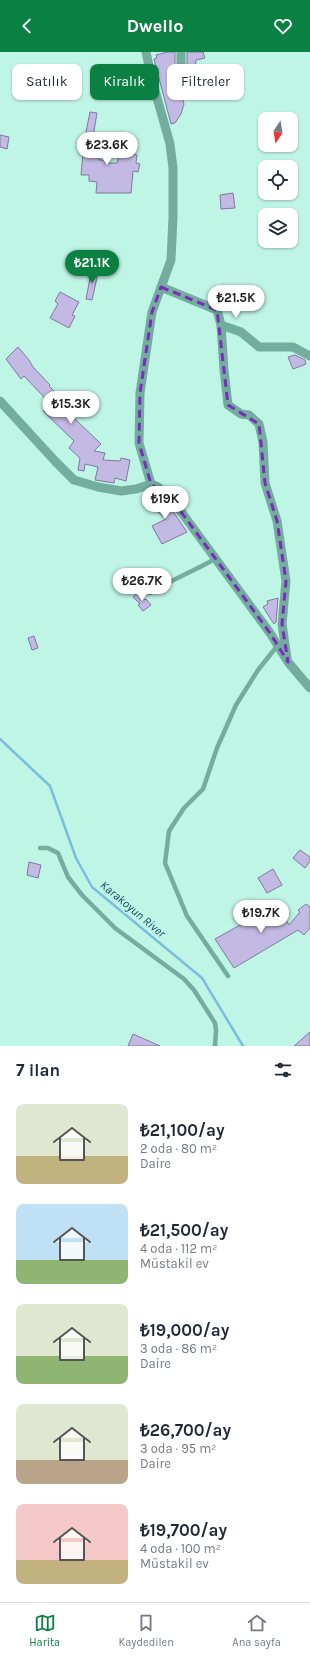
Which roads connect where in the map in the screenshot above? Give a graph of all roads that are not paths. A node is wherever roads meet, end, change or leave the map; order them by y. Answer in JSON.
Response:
{"nodes":[{"id":1,"x":146,"y":52,"type":"edge"},
{"id":2,"x":181,"y":52,"type":"edge"},
{"id":3,"x":181,"y":64,"type":"edge"},
{"id":4,"x":161,"y":287,"type":"junction"},
{"id":5,"x":221,"y":325,"type":"junction"},
{"id":6,"x":310,"y":356,"type":"edge"},
{"id":7,"x":0,"y":401,"type":"edge"},
{"id":8,"x":151,"y":484,"type":"junction"},
{"id":9,"x":215,"y":559,"type":"junction"},
{"id":10,"x":150,"y":593,"type":"dead end"},
{"id":11,"x":278,"y":645,"type":"junction"},
{"id":12,"x":288,"y":662,"type":"junction"},
{"id":13,"x":310,"y":688,"type":"edge"},
{"id":14,"x":40,"y":848,"type":"dead end"},
{"id":15,"x":228,"y":976,"type":"dead end"},
{"id":16,"x":216,"y":1046,"type":"edge"}],
"edges":[{"from":1,"to":4,"type":"street"},
{"from":2,"to":3,"type":"street"},
{"from":4,"to":5,"type":"street"},
{"from":4,"to":8,"type":"street"},
{"from":5,"to":6,"type":"street"},
{"from":5,"to":12,"type":"street"},
{"from":7,"to":8,"type":"street"},
{"from":8,"to":9,"type":"street"},
{"from":9,"to":10,"type":"lane"},
{"from":9,"to":11,"type":"street"},
{"from":11,"to":12,"type":"street"},
{"from":11,"to":15,"type":"lane"},
{"from":12,"to":13,"type":"street"},
{"from":14,"to":16,"type":"lane"}]}
